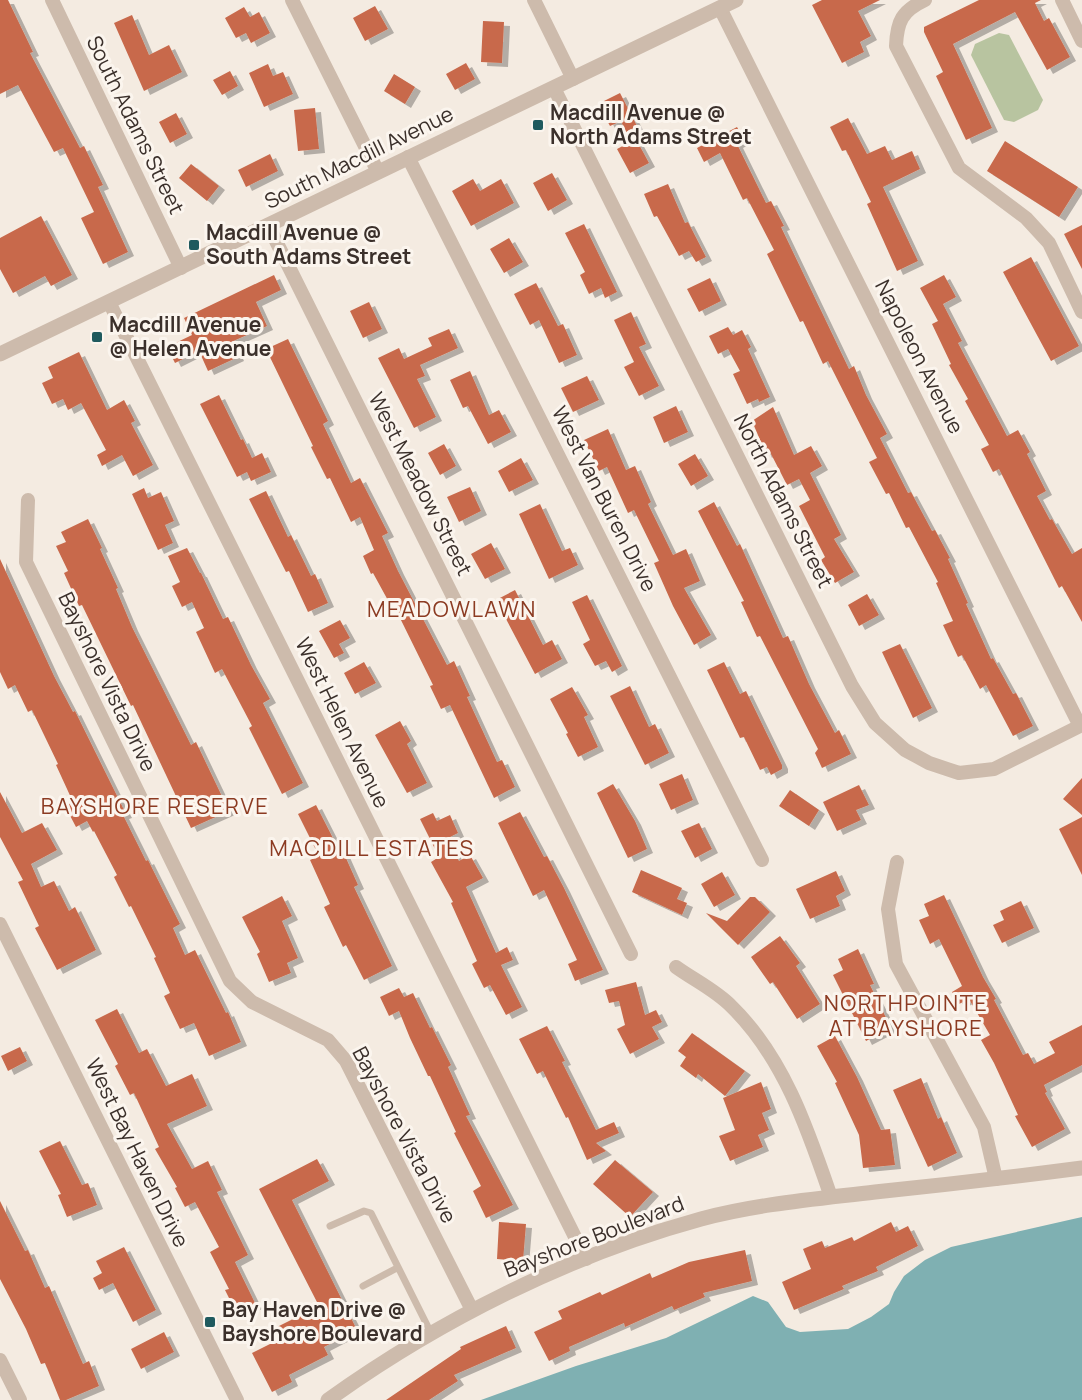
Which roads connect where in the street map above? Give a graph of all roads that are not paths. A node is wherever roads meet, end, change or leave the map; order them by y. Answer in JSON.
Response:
{"nodes":[{"id":1,"x":52,"y":0,"type":"edge"},
{"id":2,"x":292,"y":0,"type":"edge"},
{"id":3,"x":534,"y":0,"type":"edge"},
{"id":4,"x":736,"y":0,"type":"edge"},
{"id":5,"x":926,"y":0,"type":"edge"},
{"id":6,"x":1062,"y":0,"type":"edge"},
{"id":7,"x":720,"y":8,"type":"junction"},
{"id":8,"x":1082,"y":41,"type":"edge"},
{"id":9,"x":573,"y":79,"type":"junction"},
{"id":10,"x":554,"y":88,"type":"junction"},
{"id":11,"x":408,"y":158,"type":"junction"},
{"id":12,"x":378,"y":172,"type":"junction"},
{"id":13,"x":268,"y":225,"type":"junction"},
{"id":14,"x":181,"y":268,"type":"junction"},
{"id":15,"x":109,"y":302,"type":"junction"},
{"id":16,"x":1082,"y":312,"type":"edge"},
{"id":17,"x":0,"y":354,"type":"edge"},
{"id":18,"x":28,"y":500,"type":"dead end"},
{"id":19,"x":1080,"y":726,"type":"joint"},
{"id":20,"x":762,"y":860,"type":"dead end"},
{"id":21,"x":897,"y":862,"type":"dead end"},
{"id":22,"x":0,"y":924,"type":"edge"},
{"id":23,"x":631,"y":954,"type":"dead end"},
{"id":24,"x":676,"y":968,"type":"dead end"},
{"id":25,"x":1082,"y":1168,"type":"edge"},
{"id":26,"x":996,"y":1179,"type":"junction"},
{"id":27,"x":831,"y":1197,"type":"junction"},
{"id":28,"x":330,"y":1226,"type":"dead end"},
{"id":29,"x":586,"y":1259,"type":"junction"},
{"id":30,"x":397,"y":1268,"type":"junction"},
{"id":31,"x":363,"y":1286,"type":"dead end"},
{"id":32,"x":472,"y":1310,"type":"junction"},
{"id":33,"x":431,"y":1334,"type":"junction"},
{"id":34,"x":0,"y":1360,"type":"edge"},
{"id":35,"x":20,"y":1400,"type":"edge"},
{"id":36,"x":237,"y":1400,"type":"edge"},
{"id":37,"x":327,"y":1400,"type":"edge"}],
"edges":[{"from":1,"to":14,"type":"street","name":"South Adams Street"},
{"from":2,"to":12,"type":"street"},
{"from":3,"to":9,"type":"street"},
{"from":4,"to":7,"type":"street","name":"South Macdill Avenue"},
{"from":5,"to":16,"type":"street"},
{"from":6,"to":8,"type":"street"},
{"from":7,"to":9,"type":"street","name":"South Macdill Avenue"},
{"from":7,"to":19,"type":"street","name":"Napoleon Avenue"},
{"from":9,"to":10,"type":"street","name":"South Macdill Avenue"},
{"from":10,"to":11,"type":"street","name":"South Macdill Avenue"},
{"from":10,"to":19,"type":"street","name":"North Adams Street"},
{"from":11,"to":12,"type":"street","name":"South Macdill Avenue"},
{"from":11,"to":20,"type":"street","name":"West Van Buren Drive"},
{"from":12,"to":13,"type":"street","name":"South Macdill Avenue"},
{"from":13,"to":14,"type":"street","name":"South Macdill Avenue"},
{"from":13,"to":23,"type":"street","name":"West Meadow Street"},
{"from":14,"to":15,"type":"street","name":"South Macdill Avenue"},
{"from":15,"to":17,"type":"street","name":"South Macdill Avenue"},
{"from":15,"to":29,"type":"street","name":"West Helen Avenue"},
{"from":18,"to":32,"type":"street","name":"Bayshore Vista Drive"},
{"from":21,"to":26,"type":"street"},
{"from":22,"to":36,"type":"street","name":"West Bay Haven Drive"},
{"from":24,"to":27,"type":"street"},
{"from":25,"to":26,"type":"street","name":"Bayshore Boulevard"},
{"from":26,"to":27,"type":"street","name":"Bayshore Boulevard"},
{"from":27,"to":29,"type":"street","name":"Bayshore Boulevard"},
{"from":28,"to":30,"type":"lane"},
{"from":29,"to":32,"type":"street","name":"Bayshore Boulevard"},
{"from":30,"to":31,"type":"lane"},
{"from":30,"to":33,"type":"lane"},
{"from":32,"to":33,"type":"street","name":"Bayshore Boulevard"},
{"from":33,"to":37,"type":"street","name":"Bayshore Boulevard"},
{"from":34,"to":35,"type":"street"}]}
